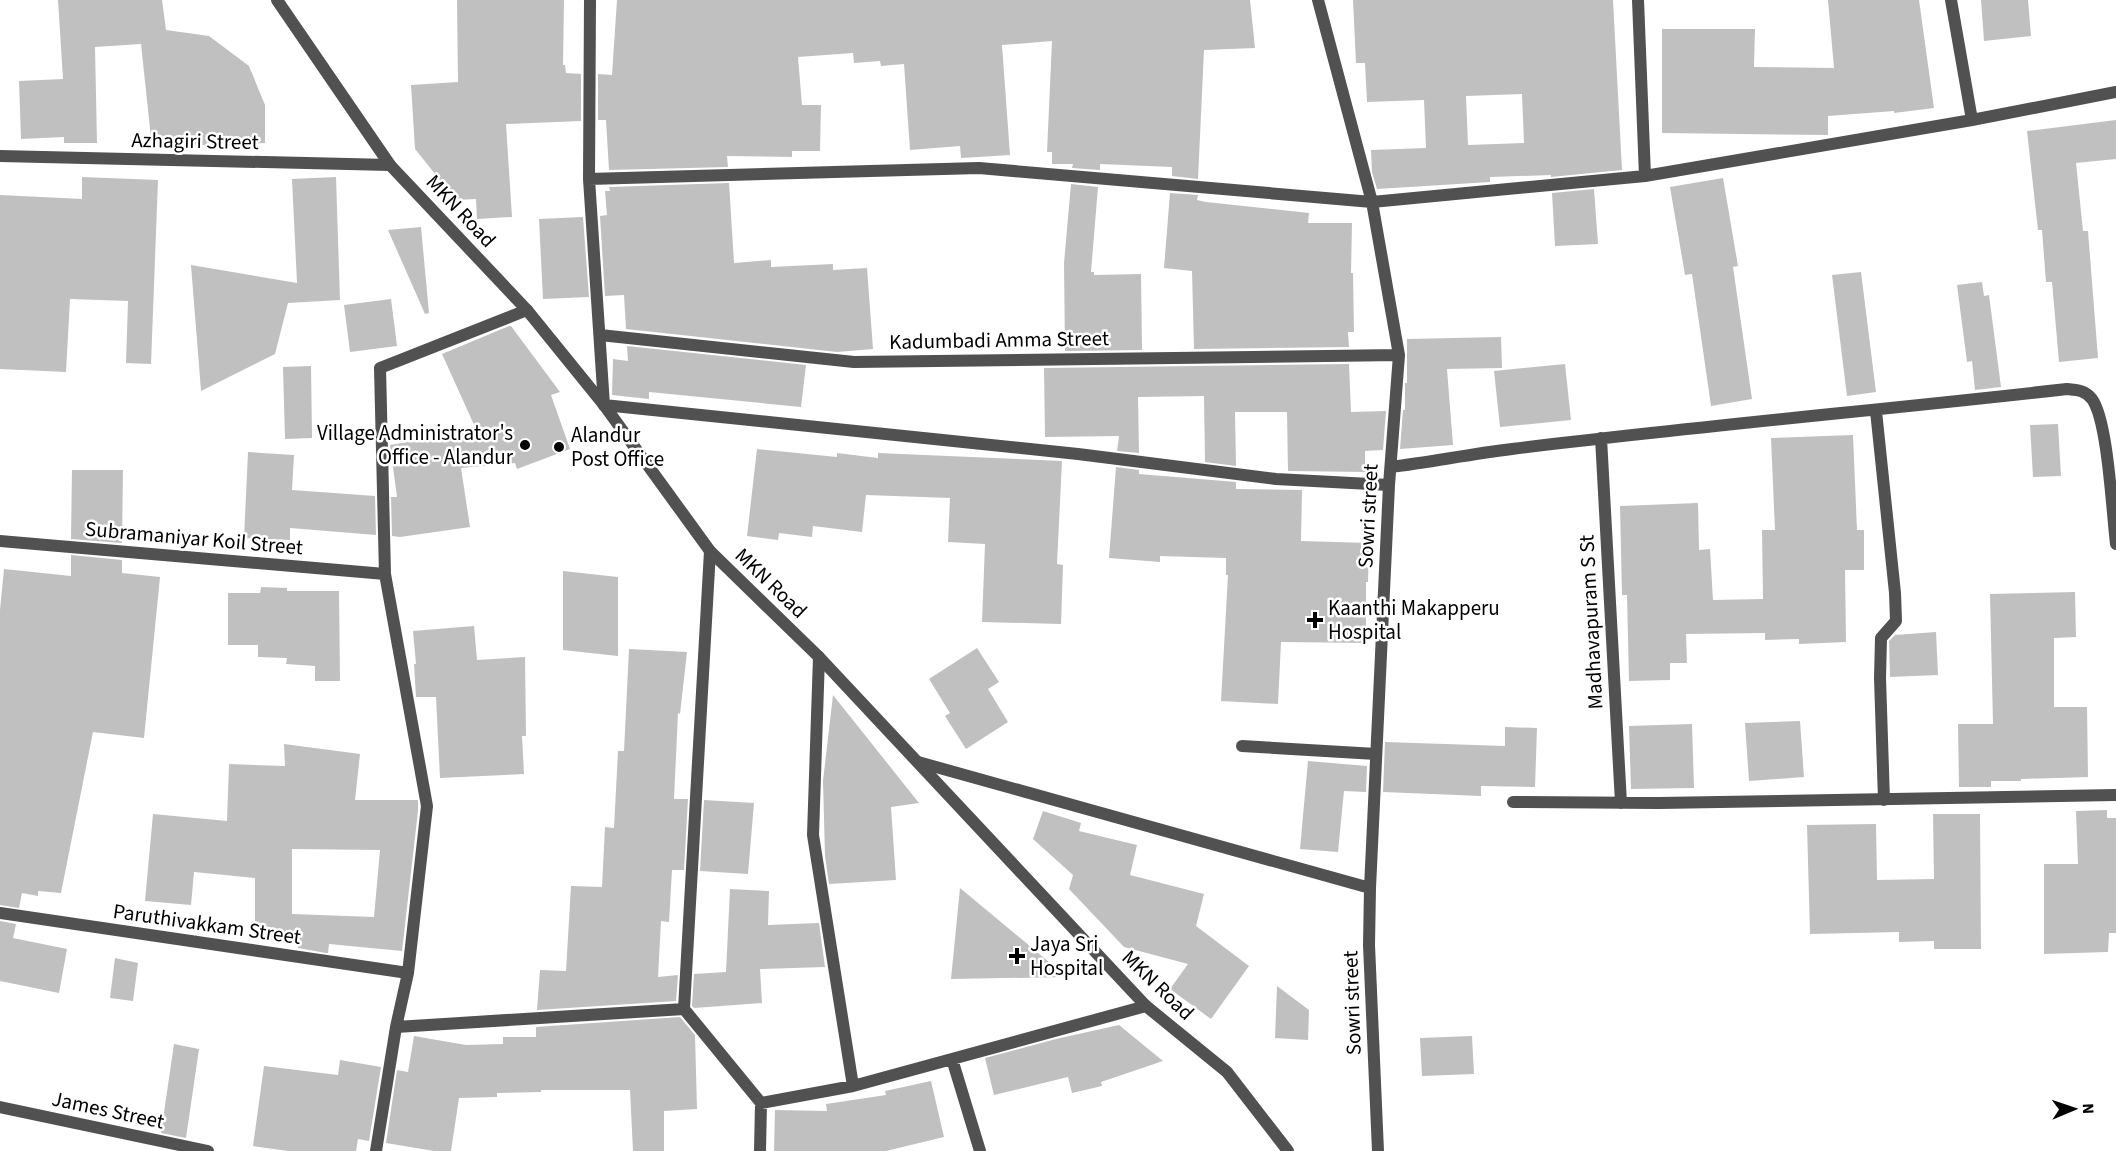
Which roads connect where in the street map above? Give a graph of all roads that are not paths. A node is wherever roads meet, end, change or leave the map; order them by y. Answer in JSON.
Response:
{"nodes":[{"id":1,"x":277,"y":0,"type":"edge"},
{"id":2,"x":590,"y":0,"type":"edge"},
{"id":3,"x":1317,"y":0,"type":"edge"},
{"id":4,"x":1638,"y":0,"type":"edge"},
{"id":5,"x":1951,"y":0,"type":"edge"},
{"id":6,"x":2116,"y":92,"type":"edge"},
{"id":7,"x":1972,"y":120,"type":"junction"},
{"id":8,"x":0,"y":156,"type":"edge"},
{"id":9,"x":390,"y":165,"type":"junction"},
{"id":10,"x":1645,"y":176,"type":"junction"},
{"id":11,"x":589,"y":179,"type":"junction"},
{"id":12,"x":1372,"y":202,"type":"junction"},
{"id":13,"x":527,"y":310,"type":"junction"},
{"id":14,"x":600,"y":335,"type":"junction"},
{"id":15,"x":1399,"y":355,"type":"junction"},
{"id":16,"x":604,"y":405,"type":"junction"},
{"id":17,"x":1876,"y":411,"type":"junction"},
{"id":18,"x":1601,"y":438,"type":"junction"},
{"id":19,"x":1390,"y":467,"type":"junction"},
{"id":20,"x":1389,"y":485,"type":"junction"},
{"id":21,"x":0,"y":541,"type":"edge"},
{"id":22,"x":2116,"y":544,"type":"edge"},
{"id":23,"x":711,"y":550,"type":"junction"},
{"id":24,"x":385,"y":574,"type":"junction"},
{"id":25,"x":819,"y":657,"type":"junction"},
{"id":26,"x":1242,"y":746,"type":"dead end"},
{"id":27,"x":1376,"y":754,"type":"junction"},
{"id":28,"x":918,"y":762,"type":"junction"},
{"id":29,"x":2116,"y":795,"type":"edge"},
{"id":30,"x":1884,"y":800,"type":"junction"},
{"id":31,"x":1513,"y":802,"type":"dead end"},
{"id":32,"x":1621,"y":803,"type":"junction"},
{"id":33,"x":1370,"y":888,"type":"junction"},
{"id":34,"x":0,"y":913,"type":"edge"},
{"id":35,"x":408,"y":973,"type":"junction"},
{"id":36,"x":1146,"y":1006,"type":"junction"},
{"id":37,"x":684,"y":1009,"type":"junction"},
{"id":38,"x":396,"y":1028,"type":"junction"},
{"id":39,"x":952,"y":1059,"type":"junction"},
{"id":40,"x":853,"y":1086,"type":"junction"},
{"id":41,"x":761,"y":1102,"type":"junction"},
{"id":42,"x":0,"y":1107,"type":"edge"},
{"id":43,"x":208,"y":1151,"type":"edge"},
{"id":44,"x":376,"y":1151,"type":"edge"},
{"id":45,"x":760,"y":1151,"type":"edge"},
{"id":46,"x":980,"y":1151,"type":"edge"},
{"id":47,"x":1288,"y":1151,"type":"edge"},
{"id":48,"x":1378,"y":1151,"type":"edge"}],
"edges":[{"from":1,"to":9,"type":"street","name":"MKN Road"},
{"from":2,"to":11,"type":"street"},
{"from":3,"to":12,"type":"street","name":"Sowri street"},
{"from":4,"to":10,"type":"street"},
{"from":5,"to":7,"type":"street"},
{"from":6,"to":7,"type":"street"},
{"from":7,"to":10,"type":"street"},
{"from":8,"to":9,"type":"street","name":"Azhagiri Street"},
{"from":9,"to":13,"type":"street","name":"MKN Road"},
{"from":10,"to":12,"type":"street"},
{"from":11,"to":12,"type":"street"},
{"from":11,"to":14,"type":"street"},
{"from":12,"to":15,"type":"street","name":"Sowri street"},
{"from":13,"to":16,"type":"street","name":"MKN Road"},
{"from":13,"to":24,"type":"street"},
{"from":14,"to":15,"type":"street","name":"Kadumbadi Amma Street"},
{"from":14,"to":16,"type":"street"},
{"from":15,"to":19,"type":"street","name":"Sowri street"},
{"from":16,"to":20,"type":"street"},
{"from":16,"to":23,"type":"street","name":"MKN Road"},
{"from":17,"to":18,"type":"street"},
{"from":17,"to":22,"type":"street"},
{"from":17,"to":30,"type":"street"},
{"from":18,"to":19,"type":"street"},
{"from":18,"to":32,"type":"street","name":"Madhavapuram S St"},
{"from":19,"to":20,"type":"street","name":"Sowri street"},
{"from":20,"to":27,"type":"street","name":"Sowri street"},
{"from":21,"to":24,"type":"street","name":"Subramaniyar Koil Street"},
{"from":23,"to":25,"type":"street","name":"MKN Road"},
{"from":23,"to":37,"type":"street"},
{"from":24,"to":35,"type":"street"},
{"from":25,"to":28,"type":"street","name":"MKN Road"},
{"from":25,"to":40,"type":"street"},
{"from":26,"to":27,"type":"street"},
{"from":27,"to":33,"type":"street","name":"Sowri street"},
{"from":28,"to":33,"type":"street"},
{"from":28,"to":36,"type":"street","name":"MKN Road"},
{"from":29,"to":30,"type":"street"},
{"from":30,"to":32,"type":"street"},
{"from":31,"to":32,"type":"street"},
{"from":33,"to":48,"type":"street","name":"Sowri street"},
{"from":34,"to":35,"type":"street","name":"Paruthivakkam Street"},
{"from":35,"to":38,"type":"street"},
{"from":36,"to":39,"type":"street"},
{"from":36,"to":47,"type":"street","name":"MKN Road"},
{"from":37,"to":38,"type":"street"},
{"from":37,"to":41,"type":"street"},
{"from":38,"to":44,"type":"street"},
{"from":39,"to":40,"type":"street"},
{"from":39,"to":46,"type":"street"},
{"from":40,"to":41,"type":"street"},
{"from":41,"to":45,"type":"street"},
{"from":42,"to":43,"type":"street","name":"James Street"}]}
